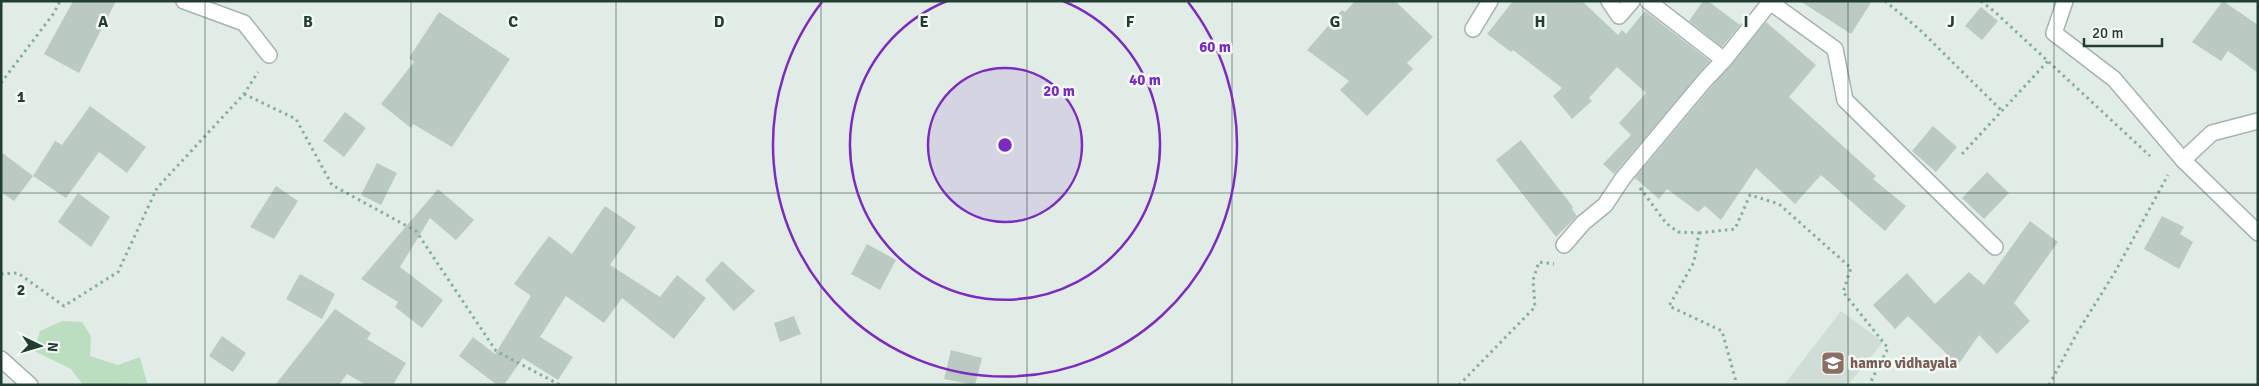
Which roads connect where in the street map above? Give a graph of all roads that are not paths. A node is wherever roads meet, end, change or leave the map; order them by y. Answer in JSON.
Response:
{"nodes":[{"id":1,"x":184,"y":1,"type":"edge"},
{"id":2,"x":1490,"y":1,"type":"edge"},
{"id":3,"x":1608,"y":1,"type":"edge"},
{"id":4,"x":1632,"y":1,"type":"edge"},
{"id":5,"x":1648,"y":1,"type":"edge"},
{"id":6,"x":2065,"y":1,"type":"edge"},
{"id":7,"x":1771,"y":2,"type":"edge"},
{"id":8,"x":1473,"y":29,"type":"dead end"},
{"id":9,"x":269,"y":55,"type":"road end"},
{"id":10,"x":1724,"y":60,"type":"junction"},
{"id":11,"x":2258,"y":121,"type":"edge"},
{"id":12,"x":2183,"y":160,"type":"junction"},
{"id":13,"x":2258,"y":233,"type":"edge"},
{"id":14,"x":1564,"y":245,"type":"road end"},
{"id":15,"x":1996,"y":248,"type":"dead end"},
{"id":16,"x":1,"y":359,"type":"edge"},
{"id":17,"x":30,"y":385,"type":"edge"}],
"edges":[{"from":1,"to":9,"type":"street"},
{"from":2,"to":8,"type":"street"},
{"from":3,"to":4,"type":"street"},
{"from":5,"to":10,"type":"street"},
{"from":6,"to":12,"type":"street"},
{"from":7,"to":10,"type":"street"},
{"from":7,"to":15,"type":"street"},
{"from":10,"to":14,"type":"street"},
{"from":11,"to":12,"type":"street"},
{"from":12,"to":13,"type":"street"},
{"from":16,"to":17,"type":"street"}]}
